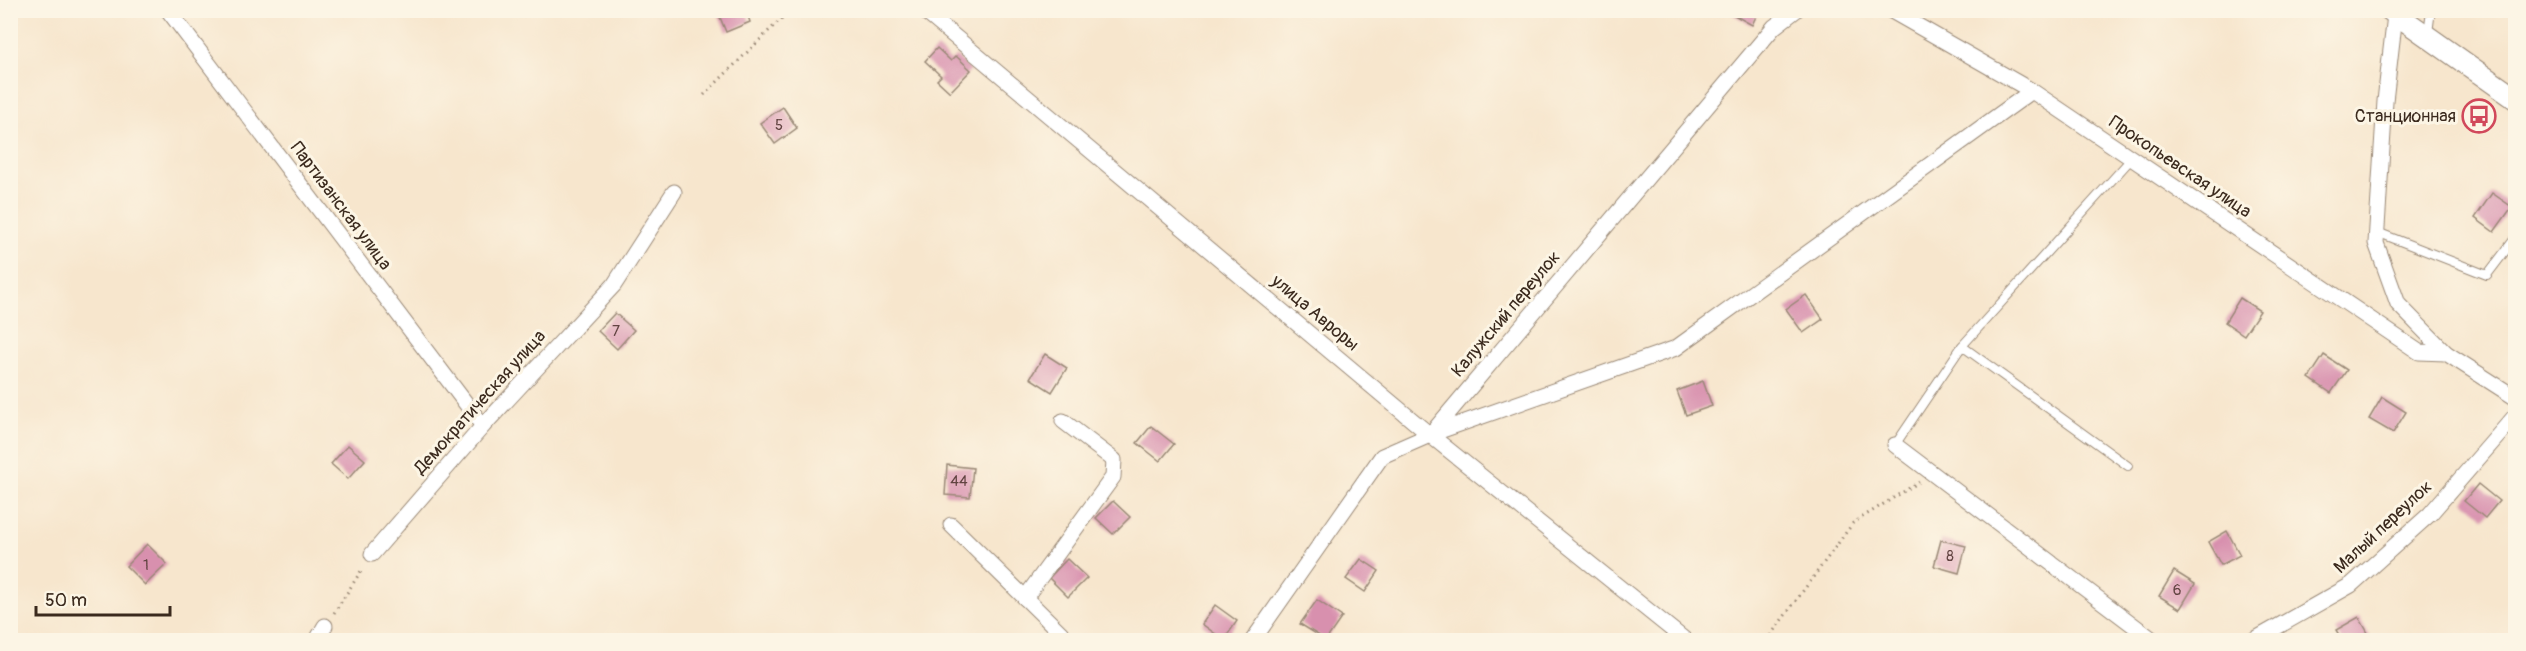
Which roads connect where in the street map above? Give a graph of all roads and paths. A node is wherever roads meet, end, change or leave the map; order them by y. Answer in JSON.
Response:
{"nodes":[{"id":1,"x":168,"y":10,"type":"edge"},
{"id":2,"x":790,"y":10,"type":"edge"},
{"id":3,"x":923,"y":10,"type":"edge"},
{"id":4,"x":1796,"y":10,"type":"edge"},
{"id":5,"x":1890,"y":10,"type":"edge"},
{"id":6,"x":2431,"y":10,"type":"edge"},
{"id":7,"x":2393,"y":13,"type":"edge"},
{"id":8,"x":2427,"y":38,"type":"junction"},
{"id":9,"x":2032,"y":91,"type":"junction"},
{"id":10,"x":704,"y":95,"type":"dead end"},
{"id":11,"x":2516,"y":99,"type":"edge"},
{"id":12,"x":2132,"y":158,"type":"junction"},
{"id":13,"x":674,"y":192,"type":"dead end"},
{"id":14,"x":2376,"y":232,"type":"junction"},
{"id":15,"x":2516,"y":237,"type":"edge"},
{"id":16,"x":1962,"y":346,"type":"junction"},
{"id":17,"x":2446,"y":353,"type":"junction"},
{"id":18,"x":2516,"y":398,"type":"edge"},
{"id":19,"x":2516,"y":415,"type":"edge"},
{"id":20,"x":1063,"y":421,"type":"dead end"},
{"id":21,"x":483,"y":426,"type":"junction"},
{"id":22,"x":1430,"y":435,"type":"junction"},
{"id":23,"x":1895,"y":445,"type":"joint"},
{"id":24,"x":2128,"y":466,"type":"dead end"},
{"id":25,"x":1933,"y":474,"type":"junction"},
{"id":26,"x":951,"y":525,"type":"dead end"},
{"id":27,"x":372,"y":554,"type":"joint"},
{"id":28,"x":1025,"y":598,"type":"junction"},
{"id":29,"x":326,"y":626,"type":"joint"},
{"id":30,"x":318,"y":640,"type":"edge"},
{"id":31,"x":1068,"y":640,"type":"edge"},
{"id":32,"x":1253,"y":640,"type":"edge"},
{"id":33,"x":1685,"y":640,"type":"edge"},
{"id":34,"x":1767,"y":640,"type":"edge"},
{"id":35,"x":2153,"y":640,"type":"edge"},
{"id":36,"x":2254,"y":640,"type":"edge"}],
"edges":[{"from":1,"to":21,"type":"street","name":"Партизанская улица"},
{"from":2,"to":10,"type":"path"},
{"from":3,"to":22,"type":"street","name":"улица Авроры"},
{"from":4,"to":22,"type":"street","name":"Калужский переулок"},
{"from":5,"to":9,"type":"street","name":"Прокопьевская улица"},
{"from":6,"to":8,"type":"lane"},
{"from":7,"to":8,"type":"main road"},
{"from":7,"to":14,"type":"street","name":"Прокопьевская улица"},
{"from":8,"to":11,"type":"main road"},
{"from":9,"to":12,"type":"street","name":"Прокопьевская улица"},
{"from":9,"to":22,"type":"street"},
{"from":12,"to":16,"type":"lane"},
{"from":12,"to":17,"type":"street","name":"Прокопьевская улица"},
{"from":13,"to":21,"type":"street","name":"Демократическая улица"},
{"from":14,"to":15,"type":"lane"},
{"from":14,"to":17,"type":"street","name":"Прокопьевская улица"},
{"from":16,"to":23,"type":"lane"},
{"from":16,"to":24,"type":"lane"},
{"from":17,"to":18,"type":"street","name":"Прокопьевская улица"},
{"from":19,"to":36,"type":"street","name":"Малый переулок"},
{"from":20,"to":28,"type":"street"},
{"from":21,"to":27,"type":"street","name":"Демократическая улица"},
{"from":22,"to":32,"type":"street","name":"Калужский переулок"},
{"from":22,"to":33,"type":"street","name":"улица Авроры"},
{"from":23,"to":25,"type":"street"},
{"from":25,"to":34,"type":"path"},
{"from":25,"to":35,"type":"street"},
{"from":26,"to":28,"type":"street"},
{"from":27,"to":29,"type":"path"},
{"from":28,"to":31,"type":"street"},
{"from":29,"to":30,"type":"street"}]}
